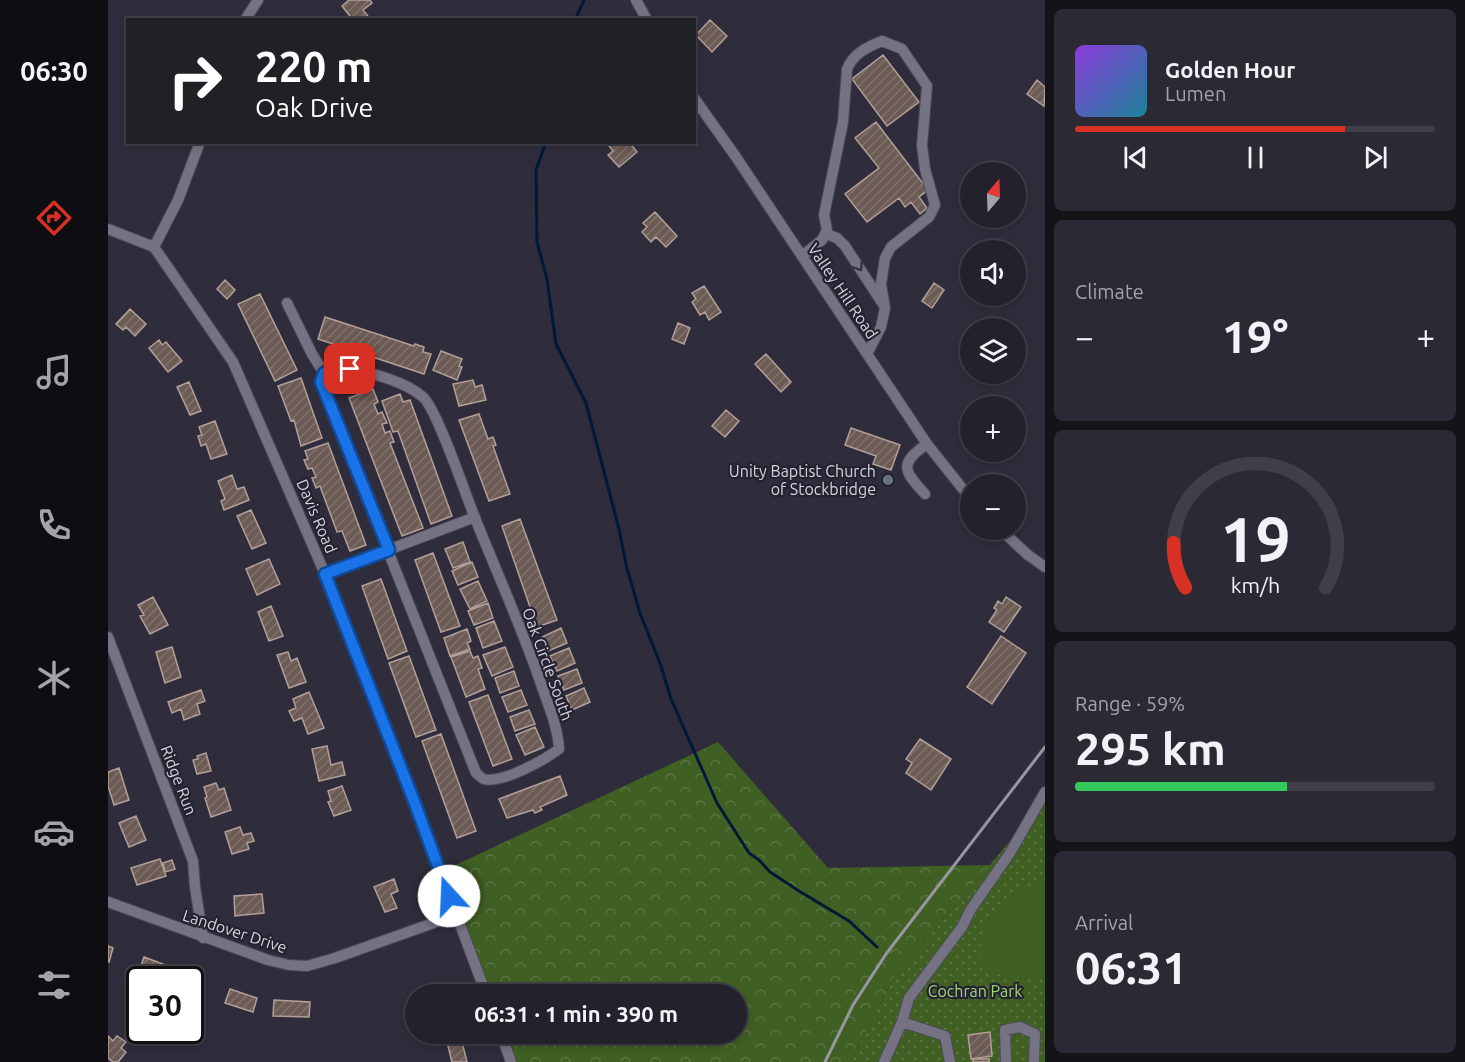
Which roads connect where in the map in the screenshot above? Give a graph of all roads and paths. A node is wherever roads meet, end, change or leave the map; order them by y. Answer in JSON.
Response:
{"nodes":[{"id":1,"x":636,"y":0,"type":"edge"},
{"id":2,"x":256,"y":1,"type":"edge"},
{"id":3,"x":246,"y":18,"type":"edge"},
{"id":4,"x":646,"y":18,"type":"edge"},
{"id":5,"x":696,"y":101,"type":"edge"},
{"id":6,"x":199,"y":144,"type":"edge"},
{"id":7,"x":108,"y":230,"type":"edge"},
{"id":8,"x":826,"y":234,"type":"junction"},
{"id":9,"x":154,"y":247,"type":"junction"},
{"id":10,"x":802,"y":255,"type":"junction"},
{"id":11,"x":287,"y":303,"type":"dead end"},
{"id":12,"x":885,"y":308,"type":"junction"},
{"id":13,"x":867,"y":354,"type":"junction"},
{"id":14,"x":324,"y":373,"type":"junction"},
{"id":15,"x":927,"y":444,"type":"junction"},
{"id":16,"x":960,"y":485,"type":"edge"},
{"id":17,"x":925,"y":494,"type":"dead end"},
{"id":18,"x":475,"y":517,"type":"junction"},
{"id":19,"x":1012,"y":540,"type":"edge"},
{"id":20,"x":389,"y":550,"type":"junction"},
{"id":21,"x":1045,"y":567,"type":"edge"},
{"id":22,"x":325,"y":574,"type":"junction"},
{"id":23,"x":108,"y":638,"type":"edge"},
{"id":24,"x":1045,"y":792,"type":"edge"},
{"id":25,"x":108,"y":902,"type":"edge"},
{"id":26,"x":456,"y":915,"type":"junction"},
{"id":27,"x":203,"y":938,"type":"junction"},
{"id":28,"x":482,"y":984,"type":"edge"},
{"id":29,"x":902,"y":1022,"type":"junction"},
{"id":30,"x":505,"y":1044,"type":"edge"},
{"id":31,"x":511,"y":1062,"type":"edge"},
{"id":32,"x":884,"y":1062,"type":"edge"},
{"id":33,"x":950,"y":1062,"type":"edge"},
{"id":34,"x":1006,"y":1062,"type":"edge"},
{"id":35,"x":1034,"y":1062,"type":"edge"}],
"edges":[{"from":1,"to":4,"type":"street"},
{"from":2,"to":3,"type":"street"},
{"from":5,"to":10,"type":"street","name":"Valley Hill Road"},
{"from":6,"to":9,"type":"street"},
{"from":7,"to":9,"type":"street"},
{"from":8,"to":10,"type":"street"},
{"from":8,"to":12,"type":"street","one_way":true},
{"from":8,"to":12,"type":"street"},
{"from":9,"to":22,"type":"street","name":"Davis Road"},
{"from":10,"to":13,"type":"street","name":"Valley Hill Road"},
{"from":11,"to":14,"type":"street"},
{"from":12,"to":13,"type":"street"},
{"from":13,"to":15,"type":"street","name":"Valley Hill Road"},
{"from":14,"to":18,"type":"street"},
{"from":14,"to":20,"type":"street"},
{"from":15,"to":16,"type":"street","name":"Valley Hill Road"},
{"from":15,"to":17,"type":"street"},
{"from":18,"to":20,"type":"street"},
{"from":18,"to":20,"type":"street","name":"Oak Circle South"},
{"from":19,"to":21,"type":"street"},
{"from":20,"to":22,"type":"street"},
{"from":22,"to":26,"type":"street","name":"Davis Road"},
{"from":23,"to":27,"type":"street","name":"Ridge Run"},
{"from":24,"to":29,"type":"street"},
{"from":25,"to":27,"type":"street","name":"Landover Drive"},
{"from":26,"to":27,"type":"street","name":"Landover Drive"},
{"from":26,"to":28,"type":"street","name":"Davis Road"},
{"from":29,"to":32,"type":"street"},
{"from":29,"to":33,"type":"street"},
{"from":30,"to":31,"type":"street"},
{"from":34,"to":35,"type":"street"}]}
